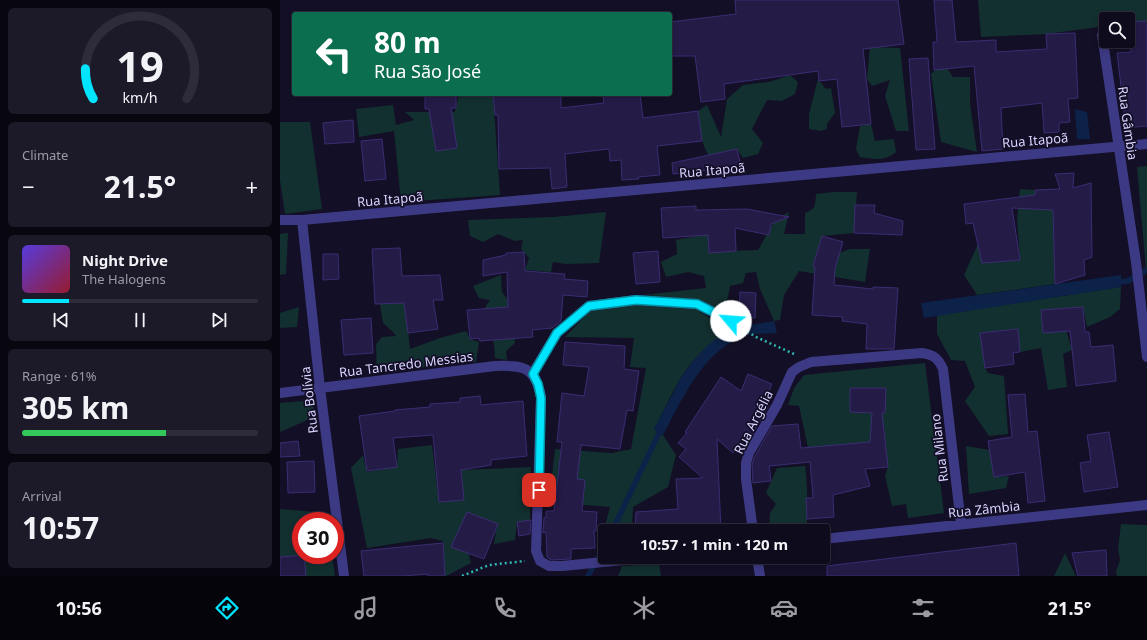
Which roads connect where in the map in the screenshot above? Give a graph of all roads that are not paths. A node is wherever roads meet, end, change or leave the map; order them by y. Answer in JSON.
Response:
{"nodes":[{"id":1,"x":1104,"y":48,"type":"edge"},
{"id":2,"x":1147,"y":144,"type":"edge"},
{"id":3,"x":1118,"y":146,"type":"junction"},
{"id":4,"x":280,"y":220,"type":"edge"},
{"id":5,"x":302,"y":220,"type":"junction"},
{"id":6,"x":1144,"y":310,"type":"edge"},
{"id":7,"x":731,"y":321,"type":"dead end"},
{"id":8,"x":1147,"y":357,"type":"edge"},
{"id":9,"x":942,"y":369,"type":"joint"},
{"id":10,"x":533,"y":374,"type":"junction"},
{"id":11,"x":320,"y":388,"type":"junction"},
{"id":12,"x":280,"y":393,"type":"edge"},
{"id":13,"x":1147,"y":505,"type":"edge"},
{"id":14,"x":752,"y":524,"type":"edge"},
{"id":15,"x":961,"y":524,"type":"junction"},
{"id":16,"x":830,"y":538,"type":"edge"},
{"id":17,"x":598,"y":563,"type":"edge"},
{"id":18,"x":758,"y":564,"type":"edge"},
{"id":19,"x":344,"y":576,"type":"edge"},
{"id":20,"x":760,"y":576,"type":"edge"}],
"edges":[{"from":1,"to":3,"type":"street","name":"Rua Gâmbia"},
{"from":2,"to":3,"type":"street","name":"Rua Itapoã"},
{"from":3,"to":5,"type":"street","name":"Rua Itapoã"},
{"from":3,"to":6,"type":"street","name":"Rua Gâmbia"},
{"from":4,"to":5,"type":"street","name":"Rua Itapoã"},
{"from":5,"to":11,"type":"street","name":"Rua Bolívia"},
{"from":6,"to":8,"type":"street","name":"Rua Gâmbia"},
{"from":7,"to":10,"type":"street"},
{"from":9,"to":14,"type":"street","name":"Rua Argélia"},
{"from":9,"to":15,"type":"street","name":"Rua Milano"},
{"from":10,"to":11,"type":"street","name":"Rua Tancredo Messias"},
{"from":10,"to":17,"type":"street"},
{"from":11,"to":12,"type":"street","name":"Rua Tancredo Messias"},
{"from":11,"to":19,"type":"street","name":"Rua Bolívia"},
{"from":13,"to":15,"type":"street","name":"Rua Zâmbia"},
{"from":15,"to":16,"type":"street","name":"Rua Zâmbia"},
{"from":18,"to":20,"type":"street"}]}
